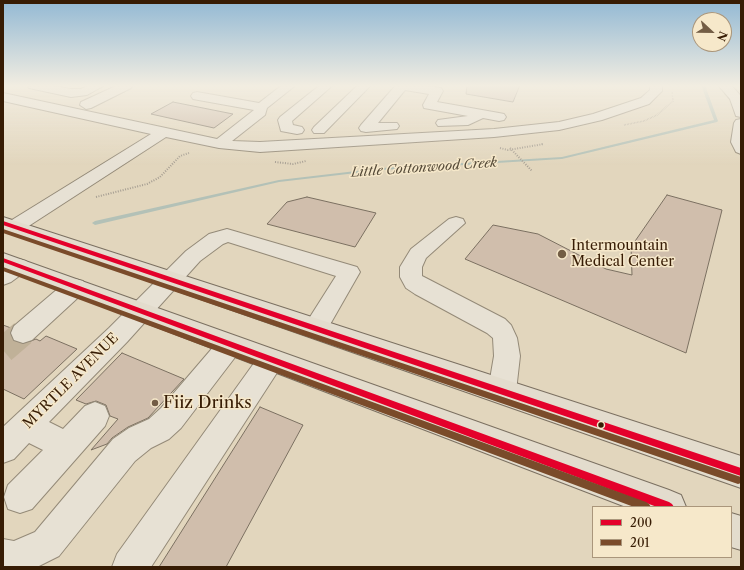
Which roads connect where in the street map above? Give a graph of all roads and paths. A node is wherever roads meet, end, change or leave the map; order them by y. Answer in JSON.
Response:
{"nodes":[{"id":1,"x":71,"y":112,"type":"edge"},
{"id":2,"x":260,"y":112,"type":"edge"},
{"id":3,"x":295,"y":112,"type":"edge"},
{"id":4,"x":338,"y":112,"type":"edge"},
{"id":5,"x":380,"y":112,"type":"edge"},
{"id":6,"x":467,"y":112,"type":"edge"},
{"id":7,"x":613,"y":112,"type":"edge"},
{"id":8,"x":481,"y":114,"type":"junction"},
{"id":9,"x":741,"y":123,"type":"edge"},
{"id":10,"x":430,"y":124,"type":"dead end"},
{"id":11,"x":408,"y":125,"type":"dead end"},
{"id":12,"x":516,"y":127,"type":"junction"},
{"id":13,"x":297,"y":130,"type":"junction"},
{"id":14,"x":318,"y":130,"type":"junction"},
{"id":15,"x":342,"y":130,"type":"dead end"},
{"id":16,"x":163,"y":133,"type":"junction"},
{"id":17,"x":219,"y":144,"type":"junction"},
{"id":18,"x":292,"y":145,"type":"junction"},
{"id":19,"x":511,"y":149,"type":"dead end"},
{"id":20,"x":741,"y":149,"type":"edge"},
{"id":21,"x":532,"y":170,"type":"dead end"},
{"id":22,"x":456,"y":223,"type":"dead end"},
{"id":23,"x":8,"y":225,"type":"edge"},
{"id":24,"x":8,"y":268,"type":"edge"},
{"id":25,"x":170,"y":279,"type":"junction"},
{"id":26,"x":75,"y":287,"type":"junction"},
{"id":27,"x":140,"y":311,"type":"junction"},
{"id":28,"x":315,"y":328,"type":"junction"},
{"id":29,"x":23,"y":333,"type":"tunnel mouth"},
{"id":30,"x":230,"y":345,"type":"junction"},
{"id":31,"x":271,"y":360,"type":"junction"},
{"id":32,"x":502,"y":391,"type":"junction"},
{"id":33,"x":95,"y":416,"type":"dead end"},
{"id":34,"x":25,"y":426,"type":"junction"},
{"id":35,"x":67,"y":446,"type":"junction"},
{"id":36,"x":3,"y":448,"type":"edge"},
{"id":37,"x":741,"y":472,"type":"edge"},
{"id":38,"x":20,"y":497,"type":"dead end"},
{"id":39,"x":666,"y":506,"type":"edge"},
{"id":40,"x":3,"y":557,"type":"edge"},
{"id":41,"x":130,"y":567,"type":"edge"}],
"edges":[{"from":1,"to":16,"type":"street"},
{"from":2,"to":17,"type":"street"},
{"from":3,"to":13,"type":"street"},
{"from":4,"to":14,"type":"street"},
{"from":5,"to":11,"type":"street"},
{"from":6,"to":8,"type":"street"},
{"from":7,"to":12,"type":"street"},
{"from":8,"to":10,"type":"street"},
{"from":8,"to":12,"type":"street"},
{"from":9,"to":20,"type":"street"},
{"from":12,"to":18,"type":"street"},
{"from":13,"to":14,"type":"street"},
{"from":13,"to":18,"type":"street"},
{"from":14,"to":15,"type":"street"},
{"from":16,"to":17,"type":"street"},
{"from":16,"to":23,"type":"street"},
{"from":17,"to":18,"type":"street"},
{"from":19,"to":21,"type":"path"},
{"from":22,"to":32,"type":"street"},
{"from":23,"to":25,"type":"main road"},
{"from":24,"to":26,"type":"main road"},
{"from":25,"to":27,"type":"street","name":"MYRTLE AVENUE"},
{"from":25,"to":28,"type":"main road"},
{"from":25,"to":28,"type":"street","name":"MYRTLE AVENUE"},
{"from":26,"to":27,"type":"main road"},
{"from":26,"to":29,"type":"street"},
{"from":27,"to":30,"type":"main road"},
{"from":27,"to":34,"type":"street","name":"MYRTLE AVENUE"},
{"from":28,"to":32,"type":"main road"},
{"from":30,"to":31,"type":"main road"},
{"from":30,"to":40,"type":"street"},
{"from":31,"to":39,"type":"main road"},
{"from":31,"to":41,"type":"street"},
{"from":32,"to":37,"type":"main road"},
{"from":33,"to":35,"type":"street"},
{"from":34,"to":35,"type":"street"},
{"from":34,"to":36,"type":"street","name":"MYRTLE AVENUE"},
{"from":35,"to":38,"type":"street"}]}
